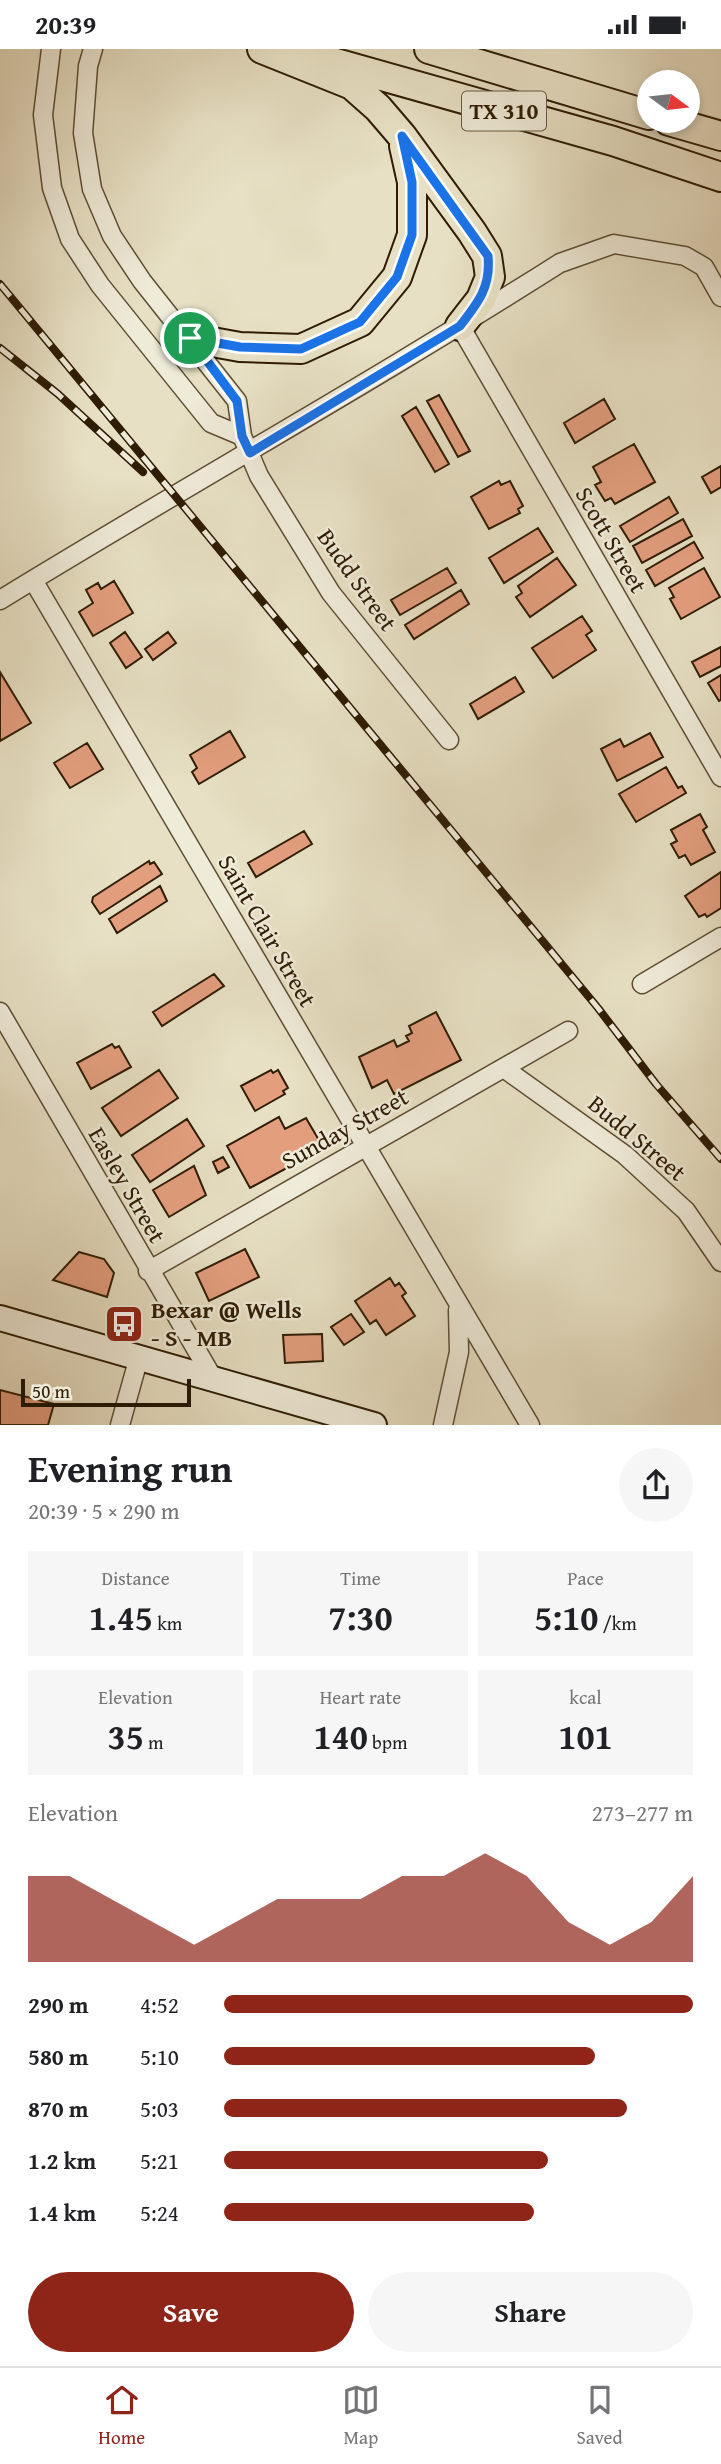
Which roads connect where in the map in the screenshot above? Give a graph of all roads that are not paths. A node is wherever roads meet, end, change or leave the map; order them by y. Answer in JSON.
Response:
{"nodes":[{"id":1,"x":51,"y":49,"type":"edge"},
{"id":2,"x":93,"y":49,"type":"edge"},
{"id":3,"x":262,"y":49,"type":"edge"},
{"id":4,"x":286,"y":49,"type":"edge"},
{"id":5,"x":429,"y":49,"type":"edge"},
{"id":6,"x":637,"y":111,"type":"edge"},
{"id":7,"x":700,"y":130,"type":"edge"},
{"id":8,"x":402,"y":136,"type":"junction"},
{"id":9,"x":721,"y":136,"type":"edge"},
{"id":10,"x":721,"y":177,"type":"edge"},
{"id":11,"x":721,"y":297,"type":"edge"},
{"id":12,"x":460,"y":326,"type":"junction"},
{"id":13,"x":190,"y":338,"type":"junction"},
{"id":14,"x":242,"y":436,"type":"junction"},
{"id":15,"x":250,"y":453,"type":"junction"},
{"id":16,"x":33,"y":580,"type":"junction"},
{"id":17,"x":0,"y":600,"type":"edge"},
{"id":18,"x":449,"y":740,"type":"dead end"},
{"id":19,"x":721,"y":777,"type":"edge"},
{"id":20,"x":721,"y":937,"type":"edge"},
{"id":21,"x":642,"y":984,"type":"dead end"},
{"id":22,"x":0,"y":1012,"type":"edge"},
{"id":23,"x":568,"y":1031,"type":"dead end"},
{"id":24,"x":505,"y":1069,"type":"junction"},
{"id":25,"x":363,"y":1145,"type":"junction"},
{"id":26,"x":721,"y":1262,"type":"edge"},
{"id":27,"x":148,"y":1271,"type":"junction"},
{"id":28,"x":458,"y":1306,"type":"junction"},
{"id":29,"x":0,"y":1318,"type":"edge"},
{"id":30,"x":139,"y":1357,"type":"junction"},
{"id":31,"x":214,"y":1380,"type":"junction"},
{"id":32,"x":120,"y":1425,"type":"edge"},
{"id":33,"x":374,"y":1425,"type":"edge"},
{"id":34,"x":443,"y":1425,"type":"edge"},
{"id":35,"x":530,"y":1425,"type":"edge"}],
"edges":[{"from":1,"to":14,"type":"street"},
{"from":2,"to":13,"type":"street","name":"Budd Street"},
{"from":3,"to":8,"type":"main road"},
{"from":4,"to":10,"type":"main road","number":"TX 310"},
{"from":5,"to":6,"type":"main road","number":"TX 310"},
{"from":7,"to":9,"type":"main road"},
{"from":8,"to":12,"type":"main road"},
{"from":8,"to":13,"type":"main road"},
{"from":11,"to":12,"type":"street"},
{"from":12,"to":15,"type":"street"},
{"from":12,"to":19,"type":"street","name":"Scott Street"},
{"from":13,"to":14,"type":"street","name":"Budd Street"},
{"from":14,"to":15,"type":"street","name":"Budd Street"},
{"from":15,"to":16,"type":"street"},
{"from":15,"to":18,"type":"street","name":"Budd Street"},
{"from":16,"to":17,"type":"street"},
{"from":16,"to":25,"type":"street","name":"Saint Clair Street"},
{"from":20,"to":21,"type":"street"},
{"from":22,"to":27,"type":"street","name":"Easley Street"},
{"from":23,"to":24,"type":"street","name":"Sunday Street"},
{"from":24,"to":25,"type":"street","name":"Sunday Street"},
{"from":24,"to":26,"type":"street","name":"Budd Street"},
{"from":25,"to":27,"type":"street","name":"Sunday Street"},
{"from":25,"to":28,"type":"street","name":"Saint Clair Street"},
{"from":27,"to":31,"type":"street","name":"Easley Street"},
{"from":28,"to":34,"type":"street","name":"Saint Clair Street"},
{"from":28,"to":35,"type":"street","name":"Saint Clair Street"},
{"from":29,"to":30,"type":"street"},
{"from":30,"to":31,"type":"street"},
{"from":30,"to":32,"type":"street"},
{"from":31,"to":33,"type":"street"}]}
